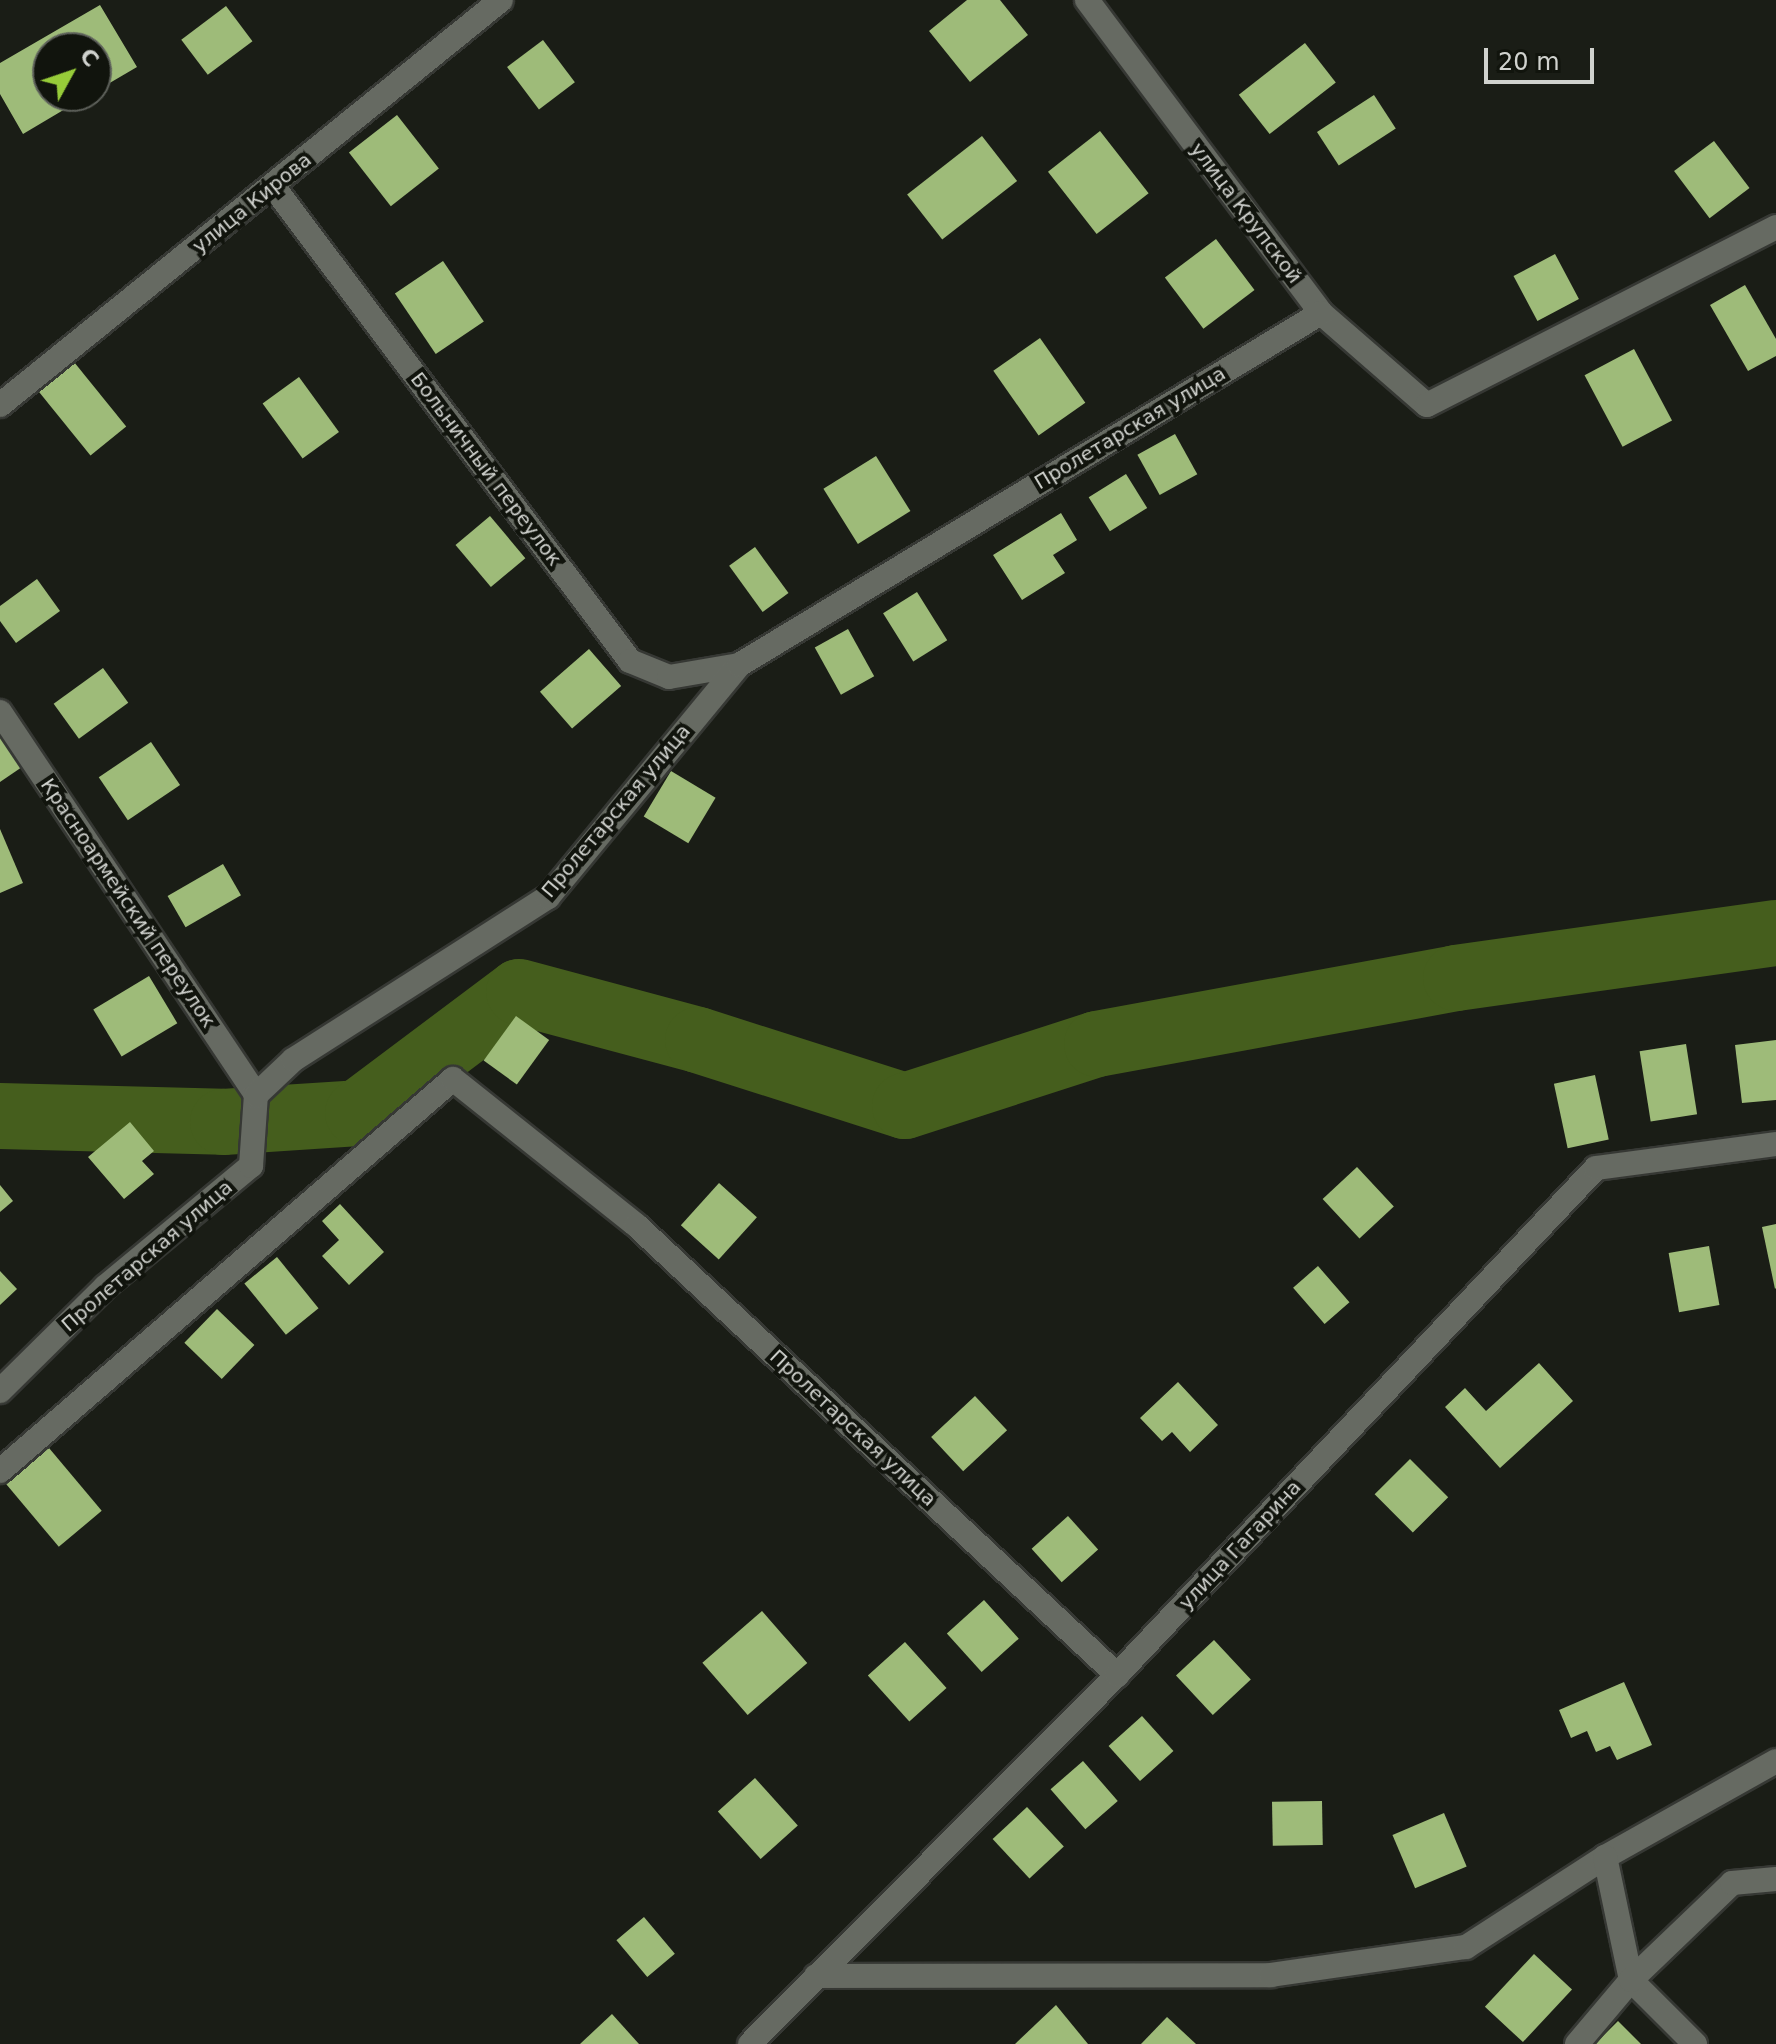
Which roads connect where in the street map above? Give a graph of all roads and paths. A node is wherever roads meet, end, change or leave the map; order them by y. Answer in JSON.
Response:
{"nodes":[{"id":1,"x":501,"y":0,"type":"edge"},
{"id":2,"x":1087,"y":0,"type":"edge"},
{"id":3,"x":273,"y":186,"type":"junction"},
{"id":4,"x":1776,"y":227,"type":"edge"},
{"id":5,"x":1321,"y":313,"type":"junction"},
{"id":6,"x":0,"y":405,"type":"edge"},
{"id":7,"x":739,"y":665,"type":"junction"},
{"id":8,"x":0,"y":712,"type":"edge"},
{"id":9,"x":256,"y":1096,"type":"junction"},
{"id":10,"x":1776,"y":1144,"type":"edge"},
{"id":11,"x":0,"y":1391,"type":"edge"},
{"id":12,"x":0,"y":1471,"type":"edge"},
{"id":13,"x":1117,"y":1675,"type":"junction"},
{"id":14,"x":1776,"y":1761,"type":"edge"},
{"id":15,"x":1605,"y":1857,"type":"junction"},
{"id":16,"x":1776,"y":1879,"type":"edge"},
{"id":17,"x":816,"y":1976,"type":"junction"},
{"id":18,"x":1631,"y":1980,"type":"junction"},
{"id":19,"x":750,"y":2044,"type":"edge"},
{"id":20,"x":1577,"y":2044,"type":"edge"},
{"id":21,"x":1695,"y":2044,"type":"edge"}],
"edges":[{"from":1,"to":3,"type":"street","name":"улица Кирова"},
{"from":2,"to":5,"type":"street","name":"улица Крупской"},
{"from":3,"to":6,"type":"street","name":"улица Кирова"},
{"from":3,"to":7,"type":"street","name":"Больничный переулок"},
{"from":4,"to":5,"type":"street","name":"улица Крупской"},
{"from":5,"to":7,"type":"street","name":"Пролетарская улица"},
{"from":7,"to":9,"type":"street","name":"Пролетарская улица"},
{"from":8,"to":9,"type":"street","name":"Красноармейский переулок"},
{"from":9,"to":11,"type":"street","name":"Пролетарская улица"},
{"from":10,"to":13,"type":"street","name":"улица Гагарина"},
{"from":12,"to":13,"type":"street","name":"Пролетарская улица"},
{"from":13,"to":17,"type":"street","name":"улица Гагарина"},
{"from":14,"to":15,"type":"street"},
{"from":15,"to":17,"type":"street"},
{"from":15,"to":18,"type":"street"},
{"from":16,"to":18,"type":"street"},
{"from":17,"to":19,"type":"street","name":"улица Гагарина"},
{"from":18,"to":20,"type":"street"},
{"from":18,"to":21,"type":"street"}]}
